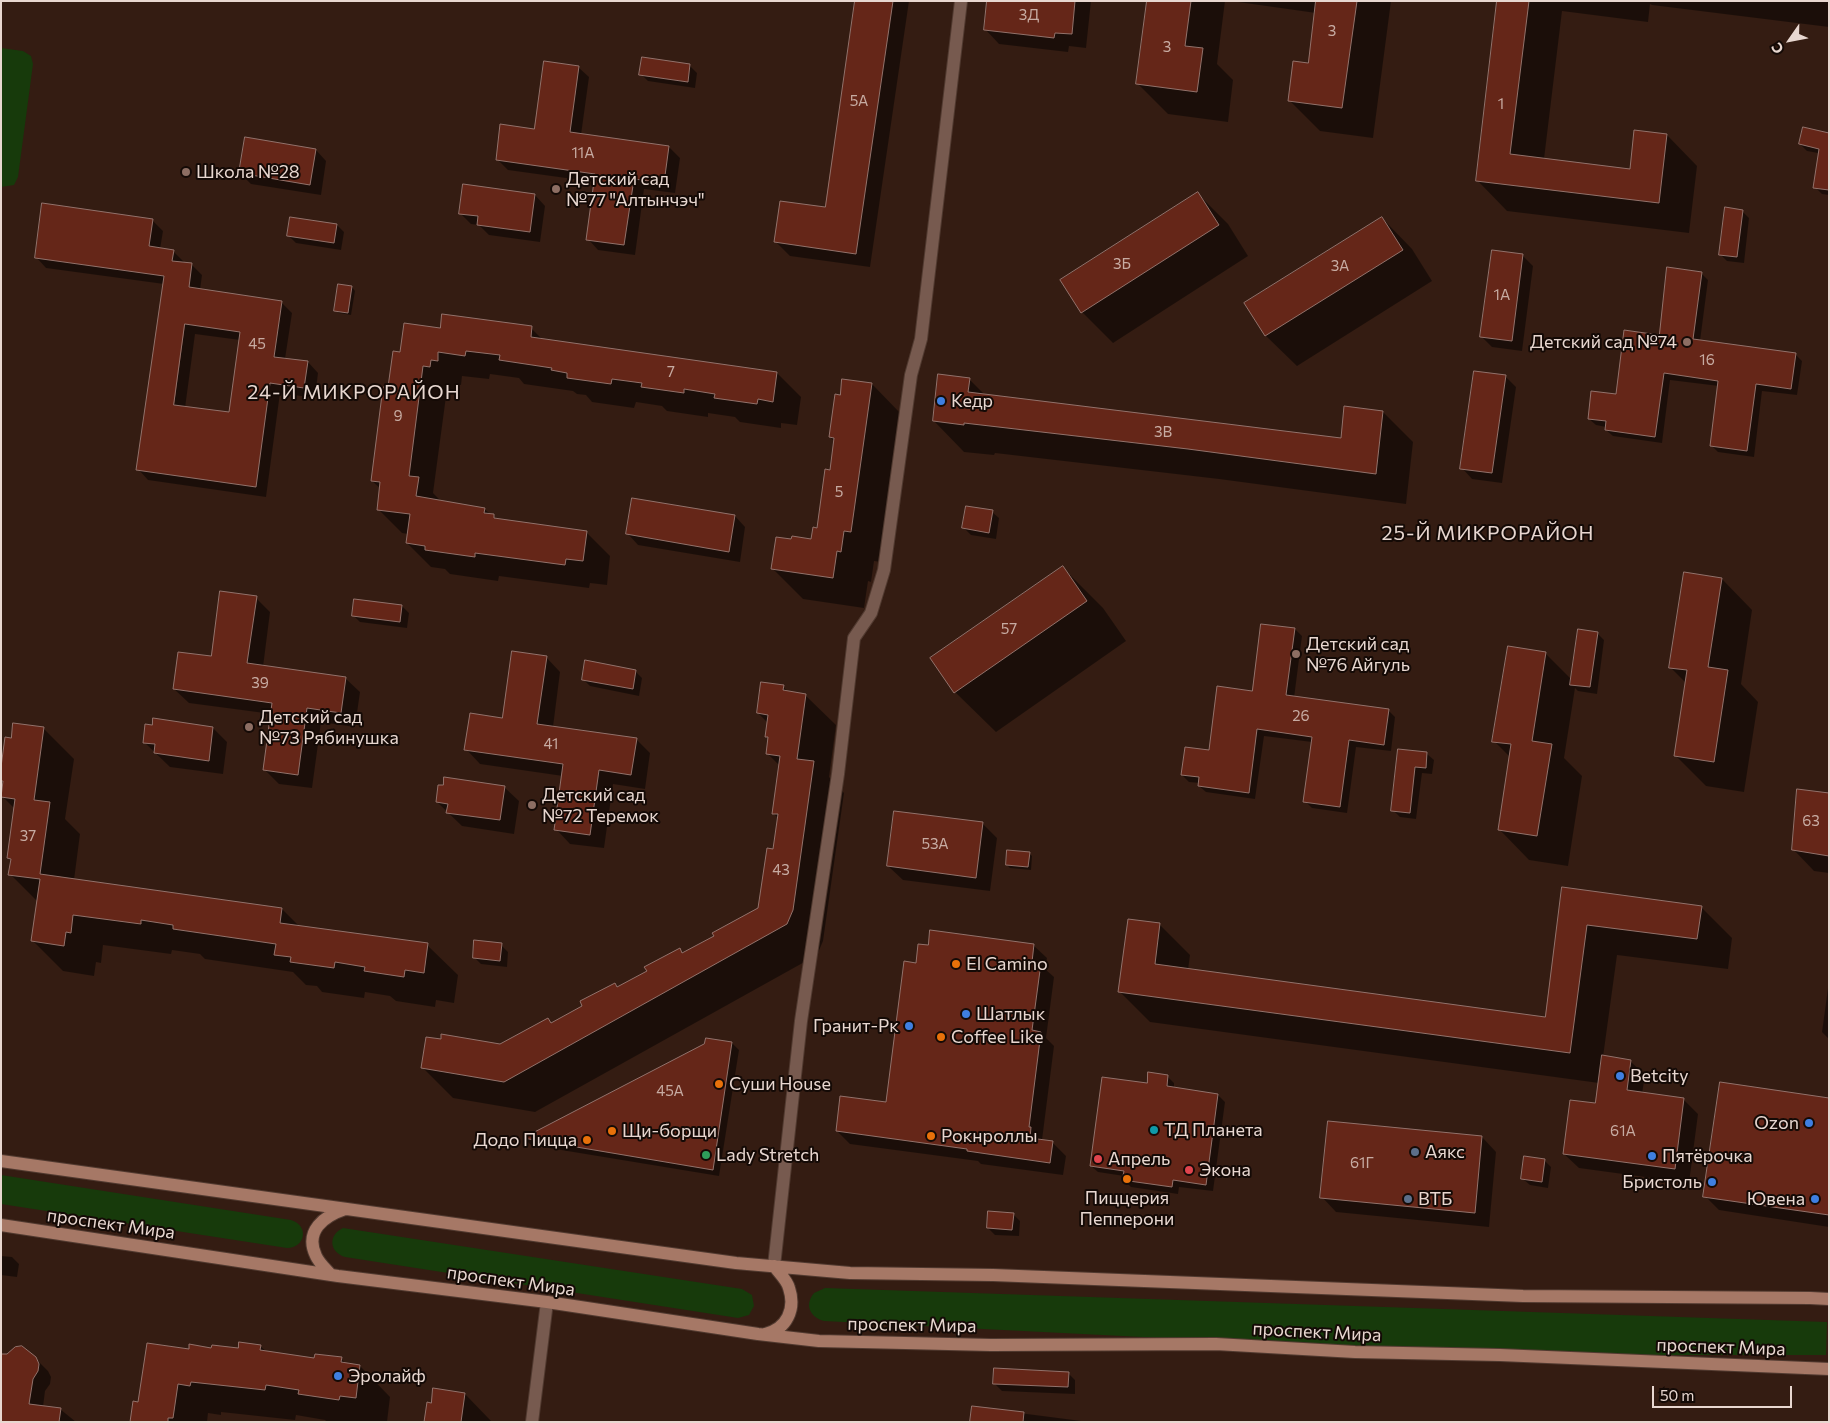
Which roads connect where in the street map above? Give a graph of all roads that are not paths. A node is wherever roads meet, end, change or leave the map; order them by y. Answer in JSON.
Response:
{"nodes":[{"id":1,"x":961,"y":1,"type":"edge"},
{"id":2,"x":1,"y":1161,"type":"edge"},
{"id":3,"x":345,"y":1209,"type":"junction"},
{"id":4,"x":1,"y":1225,"type":"edge"},
{"id":5,"x":774,"y":1266,"type":"junction"},
{"id":6,"x":331,"y":1274,"type":"junction"},
{"id":7,"x":1829,"y":1300,"type":"edge"},
{"id":8,"x":547,"y":1302,"type":"junction"},
{"id":9,"x":758,"y":1334,"type":"junction"},
{"id":10,"x":1829,"y":1369,"type":"edge"},
{"id":11,"x":532,"y":1422,"type":"edge"}],
"edges":[{"from":1,"to":5,"type":"street"},
{"from":2,"to":3,"type":"main road"},
{"from":3,"to":5,"type":"main road"},
{"from":3,"to":6,"type":"main road"},
{"from":4,"to":6,"type":"main road","name":"проспект Мира"},
{"from":5,"to":7,"type":"main road"},
{"from":5,"to":9,"type":"main road"},
{"from":6,"to":8,"type":"main road","name":"проспект Мира"},
{"from":8,"to":9,"type":"main road","name":"проспект Мира"},
{"from":8,"to":11,"type":"street"},
{"from":9,"to":10,"type":"main road","name":"проспект Мира"}]}
